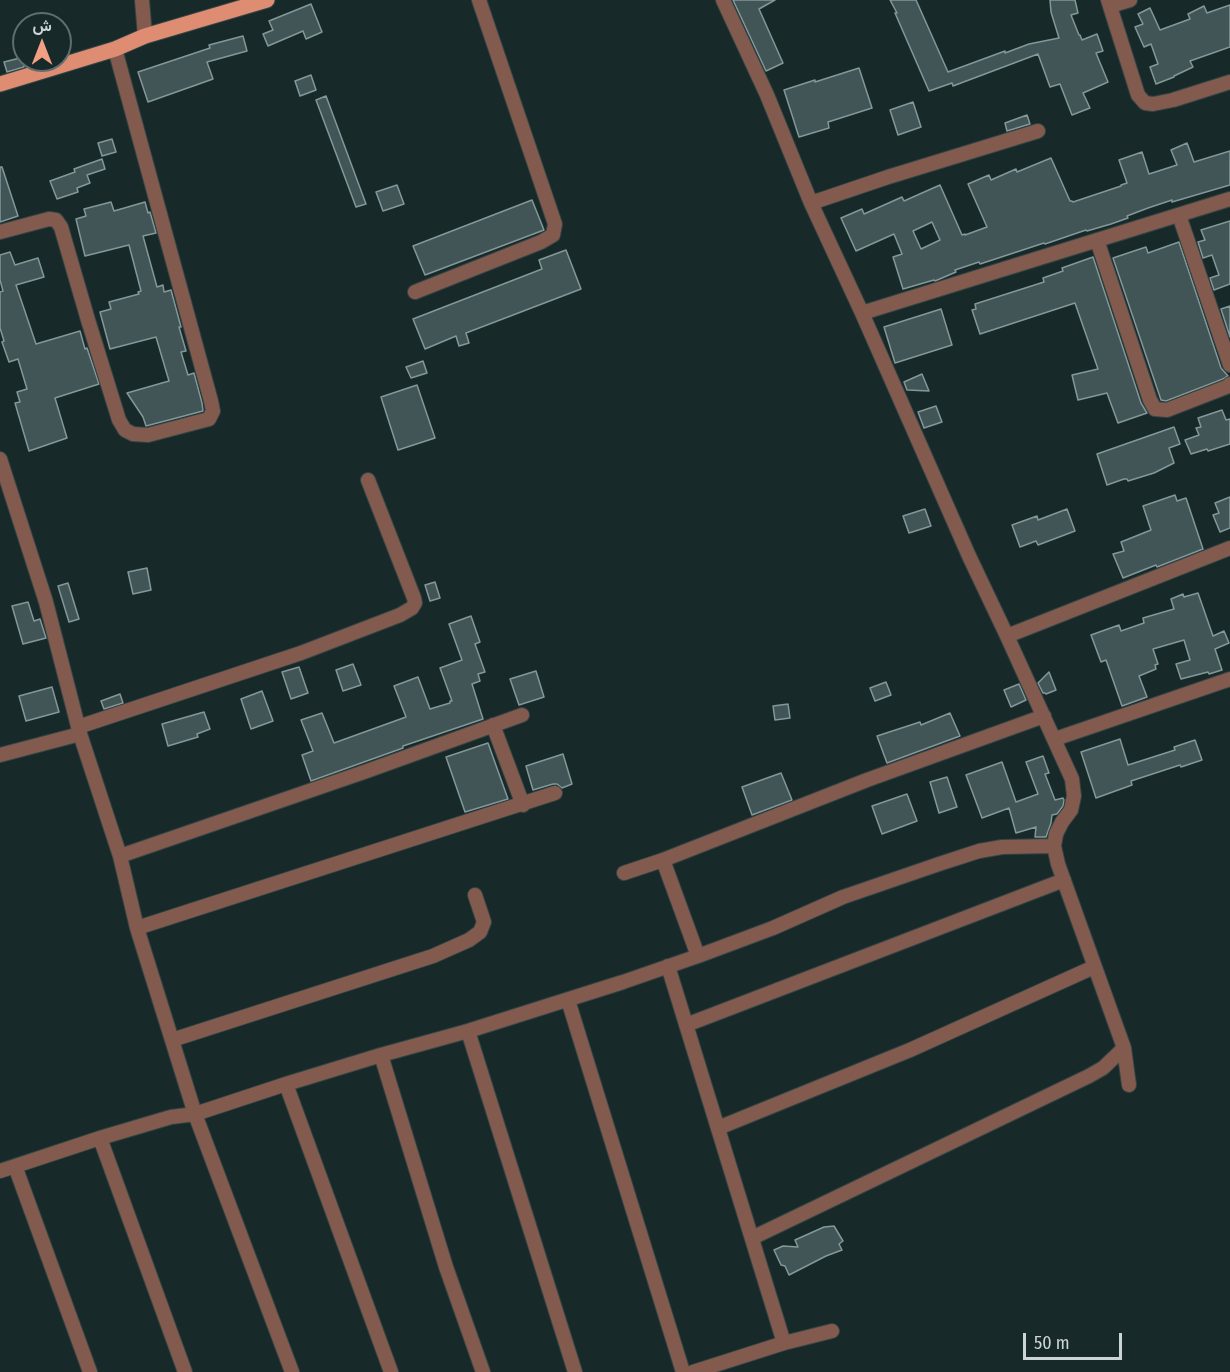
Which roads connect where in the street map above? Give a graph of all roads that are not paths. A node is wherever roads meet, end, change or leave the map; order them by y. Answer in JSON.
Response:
{"nodes":[{"id":1,"x":142,"y":0,"type":"edge"},
{"id":2,"x":267,"y":0,"type":"edge"},
{"id":3,"x":479,"y":0,"type":"edge"},
{"id":4,"x":723,"y":0,"type":"edge"},
{"id":5,"x":1130,"y":0,"type":"edge"},
{"id":6,"x":1109,"y":3,"type":"edge"},
{"id":7,"x":145,"y":36,"type":"junction"},
{"id":8,"x":115,"y":49,"type":"junction"},
{"id":9,"x":1230,"y":82,"type":"edge"},
{"id":10,"x":0,"y":84,"type":"edge"},
{"id":11,"x":1038,"y":131,"type":"dead end"},
{"id":12,"x":1230,"y":199,"type":"edge"},
{"id":13,"x":811,"y":203,"type":"junction"},
{"id":14,"x":1179,"y":215,"type":"junction"},
{"id":15,"x":0,"y":232,"type":"edge"},
{"id":16,"x":1097,"y":240,"type":"junction"},
{"id":17,"x":415,"y":292,"type":"dead end"},
{"id":18,"x":862,"y":313,"type":"junction"},
{"id":19,"x":1230,"y":365,"type":"edge"},
{"id":20,"x":1230,"y":384,"type":"edge"},
{"id":21,"x":0,"y":459,"type":"edge"},
{"id":22,"x":368,"y":480,"type":"dead end"},
{"id":23,"x":1230,"y":548,"type":"edge"},
{"id":24,"x":1007,"y":636,"type":"junction"},
{"id":25,"x":1230,"y":679,"type":"edge"},
{"id":26,"x":522,"y":714,"type":"dead end"},
{"id":27,"x":1044,"y":716,"type":"junction"},
{"id":28,"x":494,"y":725,"type":"junction"},
{"id":29,"x":79,"y":731,"type":"junction"},
{"id":30,"x":1055,"y":740,"type":"junction"},
{"id":31,"x":0,"y":755,"type":"edge"},
{"id":32,"x":555,"y":793,"type":"dead end"},
{"id":33,"x":523,"y":805,"type":"junction"},
{"id":34,"x":1054,"y":846,"type":"junction"},
{"id":35,"x":120,"y":856,"type":"junction"},
{"id":36,"x":663,"y":861,"type":"junction"},
{"id":37,"x":624,"y":873,"type":"dead end"},
{"id":38,"x":1064,"y":880,"type":"junction"},
{"id":39,"x":475,"y":895,"type":"dead end"},
{"id":40,"x":137,"y":928,"type":"junction"},
{"id":41,"x":698,"y":957,"type":"junction"},
{"id":42,"x":668,"y":966,"type":"junction"},
{"id":43,"x":1094,"y":967,"type":"junction"},
{"id":44,"x":568,"y":1000,"type":"junction"},
{"id":45,"x":686,"y":1025,"type":"junction"},
{"id":46,"x":468,"y":1031,"type":"junction"},
{"id":47,"x":172,"y":1040,"type":"junction"},
{"id":48,"x":1124,"y":1048,"type":"junction"},
{"id":49,"x":381,"y":1055,"type":"junction"},
{"id":50,"x":286,"y":1084,"type":"junction"},
{"id":51,"x":1129,"y":1085,"type":"dead end"},
{"id":52,"x":195,"y":1114,"type":"junction"},
{"id":53,"x":718,"y":1128,"type":"junction"},
{"id":54,"x":100,"y":1138,"type":"junction"},
{"id":55,"x":15,"y":1167,"type":"junction"},
{"id":56,"x":0,"y":1172,"type":"edge"},
{"id":57,"x":752,"y":1238,"type":"junction"},
{"id":58,"x":832,"y":1331,"type":"dead end"},
{"id":59,"x":784,"y":1343,"type":"junction"},
{"id":60,"x":90,"y":1372,"type":"edge"},
{"id":61,"x":185,"y":1372,"type":"edge"},
{"id":62,"x":292,"y":1372,"type":"edge"},
{"id":63,"x":391,"y":1372,"type":"edge"},
{"id":64,"x":483,"y":1372,"type":"edge"},
{"id":65,"x":575,"y":1372,"type":"edge"},
{"id":66,"x":683,"y":1372,"type":"edge"},
{"id":67,"x":693,"y":1372,"type":"edge"}],
"edges":[{"from":1,"to":7,"type":"street"},
{"from":2,"to":7,"type":"main road"},
{"from":3,"to":17,"type":"street"},
{"from":4,"to":13,"type":"street"},
{"from":5,"to":6,"type":"street"},
{"from":6,"to":9,"type":"street"},
{"from":7,"to":8,"type":"main road"},
{"from":8,"to":10,"type":"main road"},
{"from":8,"to":15,"type":"street"},
{"from":11,"to":13,"type":"street"},
{"from":12,"to":14,"type":"street"},
{"from":13,"to":18,"type":"street"},
{"from":14,"to":16,"type":"street"},
{"from":14,"to":19,"type":"street"},
{"from":16,"to":18,"type":"street"},
{"from":16,"to":20,"type":"street"},
{"from":18,"to":24,"type":"street"},
{"from":21,"to":29,"type":"street"},
{"from":22,"to":29,"type":"street"},
{"from":23,"to":24,"type":"street"},
{"from":24,"to":27,"type":"street"},
{"from":25,"to":30,"type":"street"},
{"from":26,"to":28,"type":"street"},
{"from":27,"to":30,"type":"street"},
{"from":27,"to":36,"type":"street"},
{"from":28,"to":33,"type":"street"},
{"from":28,"to":35,"type":"street"},
{"from":29,"to":31,"type":"street"},
{"from":29,"to":35,"type":"street"},
{"from":30,"to":34,"type":"street"},
{"from":32,"to":33,"type":"street"},
{"from":33,"to":40,"type":"street"},
{"from":34,"to":38,"type":"street"},
{"from":34,"to":41,"type":"street"},
{"from":35,"to":40,"type":"street"},
{"from":36,"to":37,"type":"street"},
{"from":36,"to":41,"type":"street"},
{"from":38,"to":43,"type":"street"},
{"from":38,"to":45,"type":"street"},
{"from":39,"to":47,"type":"street"},
{"from":40,"to":47,"type":"street"},
{"from":41,"to":42,"type":"street"},
{"from":42,"to":44,"type":"street"},
{"from":42,"to":45,"type":"street"},
{"from":43,"to":48,"type":"street"},
{"from":43,"to":53,"type":"street"},
{"from":44,"to":46,"type":"street"},
{"from":44,"to":66,"type":"street"},
{"from":45,"to":53,"type":"street"},
{"from":46,"to":49,"type":"street"},
{"from":46,"to":65,"type":"street"},
{"from":47,"to":52,"type":"street"},
{"from":48,"to":51,"type":"street"},
{"from":48,"to":57,"type":"street"},
{"from":49,"to":50,"type":"street"},
{"from":49,"to":64,"type":"street"},
{"from":50,"to":52,"type":"street"},
{"from":50,"to":63,"type":"street"},
{"from":52,"to":54,"type":"street"},
{"from":52,"to":62,"type":"street"},
{"from":53,"to":57,"type":"street"},
{"from":54,"to":55,"type":"street"},
{"from":54,"to":61,"type":"street"},
{"from":55,"to":56,"type":"street"},
{"from":55,"to":60,"type":"street"},
{"from":57,"to":59,"type":"street"},
{"from":58,"to":59,"type":"street"},
{"from":59,"to":67,"type":"street"}]}
